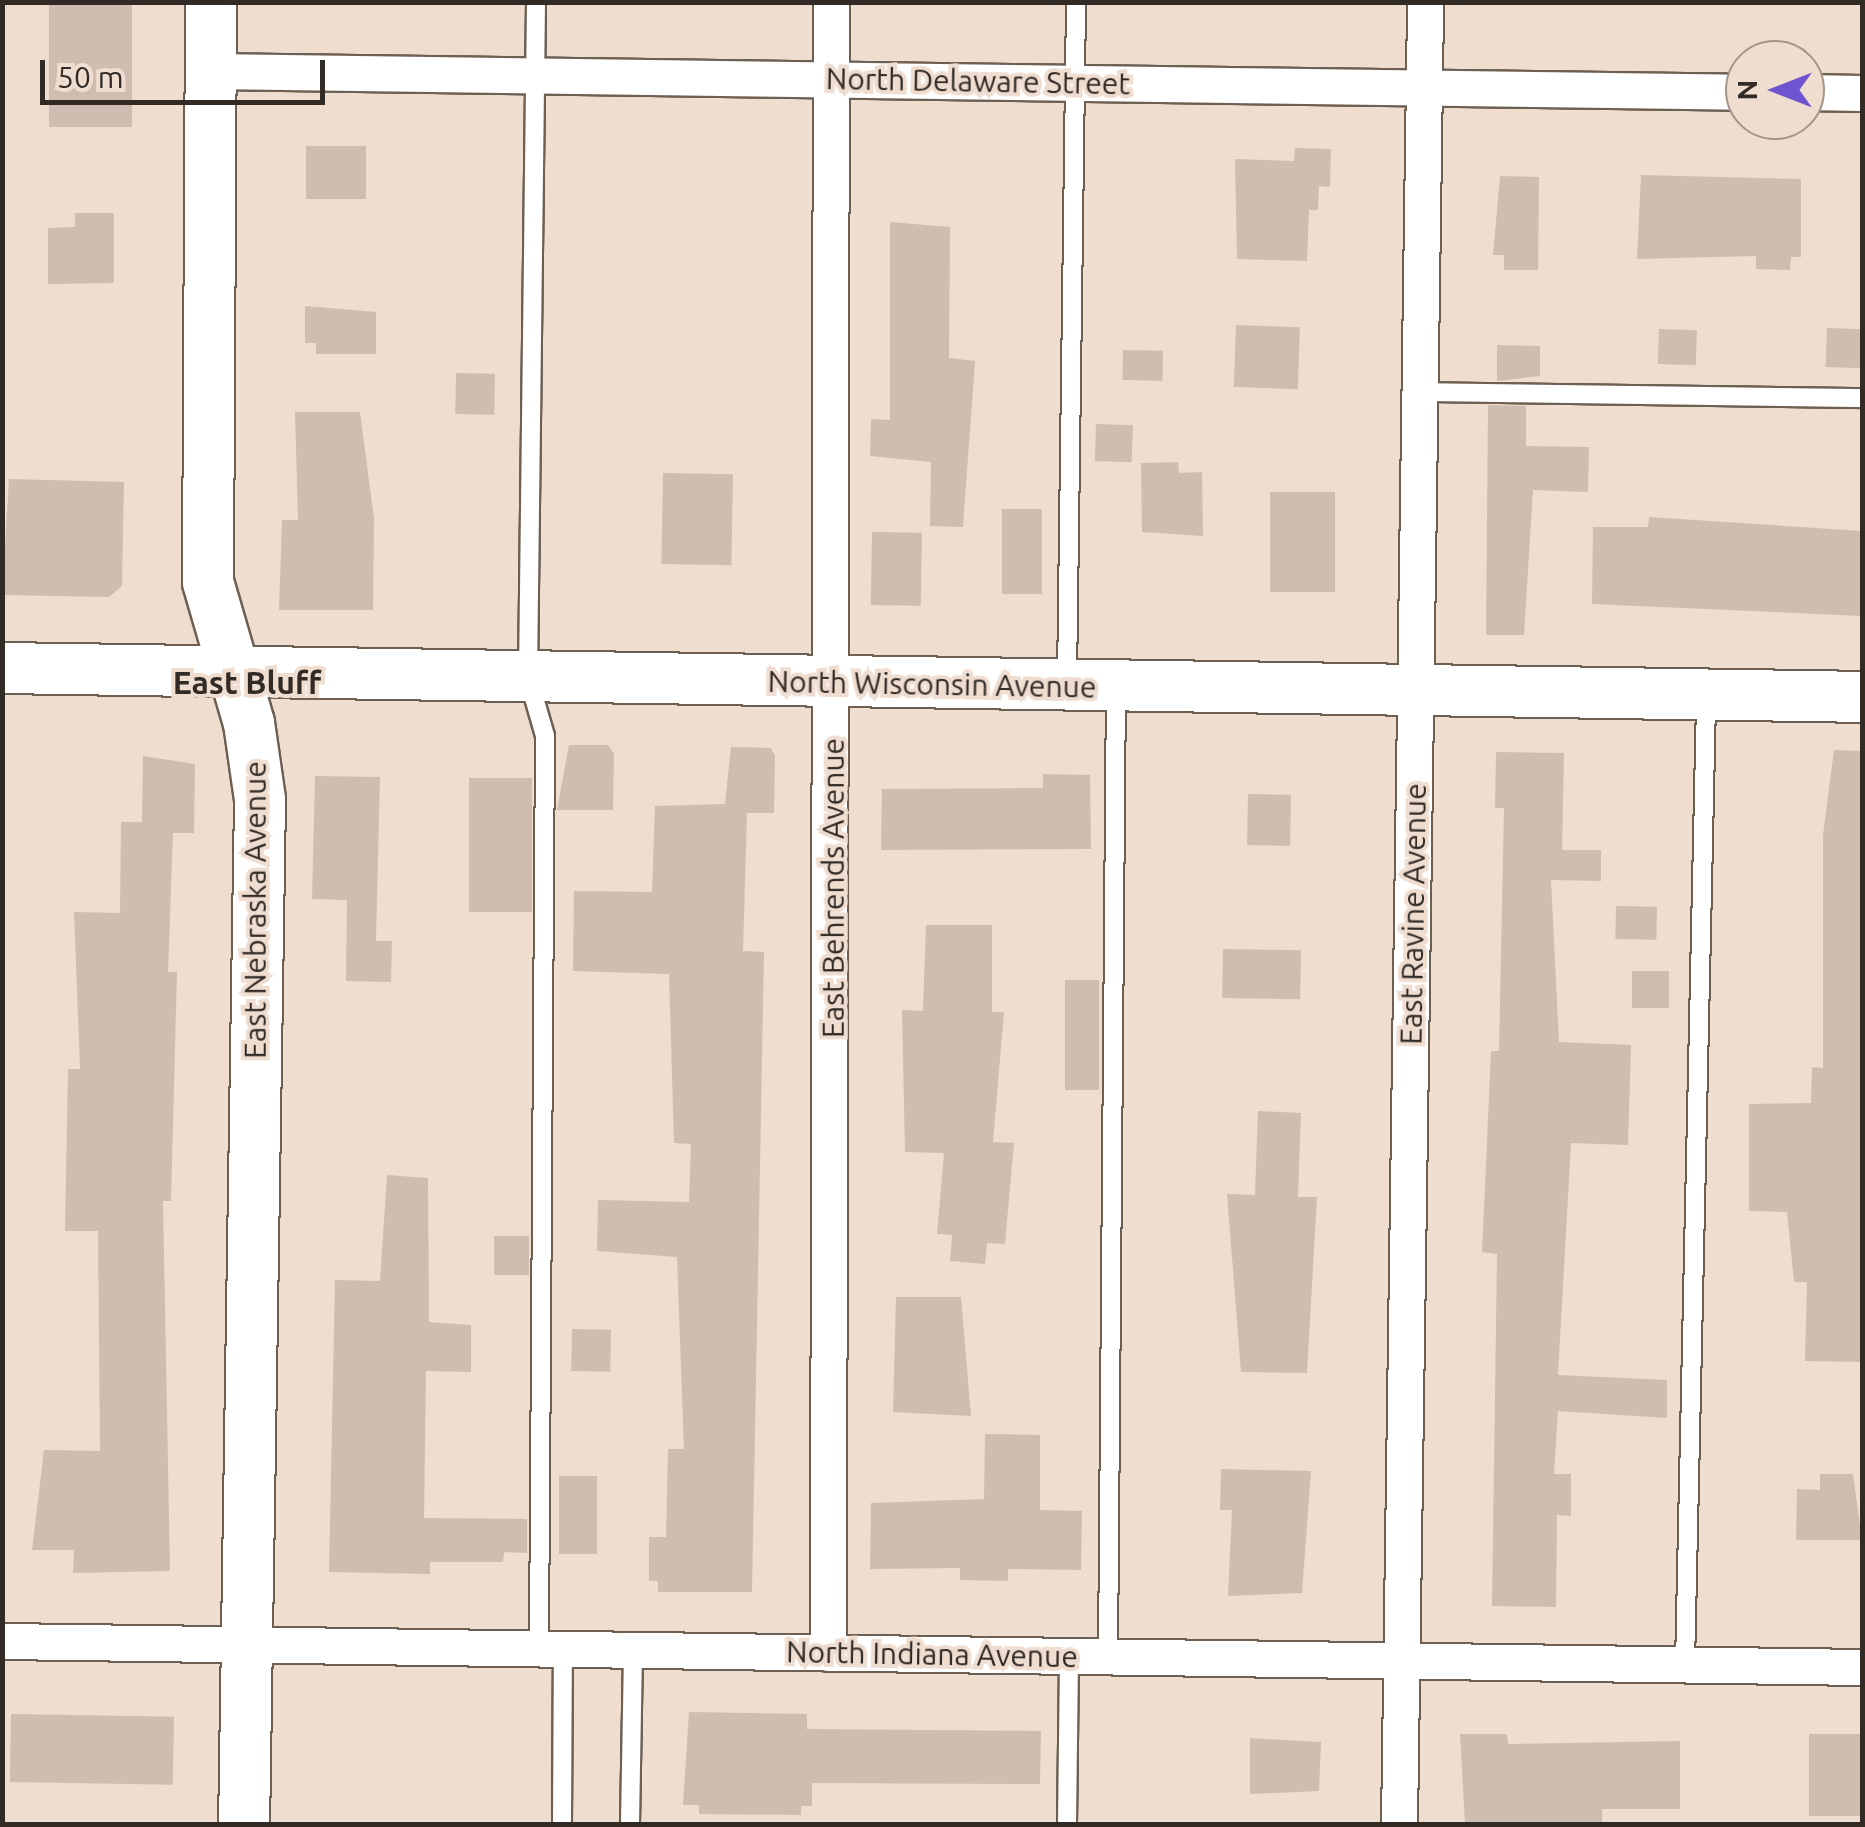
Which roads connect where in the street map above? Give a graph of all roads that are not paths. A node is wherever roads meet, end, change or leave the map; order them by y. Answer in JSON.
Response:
{"nodes":[{"id":1,"x":211,"y":2,"type":"edge"},
{"id":2,"x":536,"y":2,"type":"edge"},
{"id":3,"x":831,"y":2,"type":"edge"},
{"id":4,"x":1076,"y":2,"type":"edge"},
{"id":5,"x":1426,"y":2,"type":"edge"},
{"id":6,"x":210,"y":71,"type":"junction"},
{"id":7,"x":534,"y":75,"type":"junction"},
{"id":8,"x":830,"y":79,"type":"junction"},
{"id":9,"x":1076,"y":82,"type":"junction"},
{"id":10,"x":1424,"y":87,"type":"junction"},
{"id":11,"x":1725,"y":92,"type":"edge"},
{"id":12,"x":1825,"y":92,"type":"edge"},
{"id":13,"x":1862,"y":93,"type":"edge"},
{"id":14,"x":1420,"y":392,"type":"junction"},
{"id":15,"x":1862,"y":398,"type":"edge"},
{"id":16,"x":2,"y":668,"type":"edge"},
{"id":17,"x":230,"y":672,"type":"junction"},
{"id":18,"x":528,"y":677,"type":"junction"},
{"id":19,"x":827,"y":682,"type":"junction"},
{"id":20,"x":1067,"y":685,"type":"junction"},
{"id":21,"x":1116,"y":686,"type":"junction"},
{"id":22,"x":1416,"y":690,"type":"junction"},
{"id":23,"x":1706,"y":694,"type":"junction"},
{"id":24,"x":1862,"y":697,"type":"edge"},
{"id":25,"x":2,"y":1641,"type":"edge"},
{"id":26,"x":246,"y":1647,"type":"junction"},
{"id":27,"x":551,"y":1650,"type":"junction"},
{"id":28,"x":633,"y":1651,"type":"junction"},
{"id":29,"x":828,"y":1653,"type":"junction"},
{"id":30,"x":1068,"y":1656,"type":"junction"},
{"id":31,"x":1108,"y":1656,"type":"junction"},
{"id":32,"x":1402,"y":1660,"type":"junction"},
{"id":33,"x":1685,"y":1665,"type":"junction"},
{"id":34,"x":1862,"y":1667,"type":"edge"},
{"id":35,"x":244,"y":1824,"type":"edge"},
{"id":36,"x":562,"y":1824,"type":"edge"},
{"id":37,"x":630,"y":1824,"type":"edge"},
{"id":38,"x":1067,"y":1824,"type":"edge"},
{"id":39,"x":1399,"y":1824,"type":"edge"}],
"edges":[{"from":1,"to":6,"type":"street","name":"East Nebraska Avenue"},
{"from":2,"to":7,"type":"lane"},
{"from":3,"to":8,"type":"street","name":"East Behrends Avenue"},
{"from":4,"to":9,"type":"lane"},
{"from":5,"to":10,"type":"street","name":"East Ravine Avenue"},
{"from":6,"to":7,"type":"street","name":"North Delaware Street"},
{"from":6,"to":17,"type":"street","name":"East Nebraska Avenue"},
{"from":7,"to":8,"type":"street","name":"North Delaware Street"},
{"from":7,"to":18,"type":"lane"},
{"from":8,"to":9,"type":"street","name":"North Delaware Street"},
{"from":8,"to":19,"type":"street","name":"East Behrends Avenue"},
{"from":9,"to":10,"type":"street","name":"North Delaware Street"},
{"from":9,"to":20,"type":"lane"},
{"from":10,"to":11,"type":"street","name":"North Delaware Street"},
{"from":10,"to":14,"type":"street","name":"East Ravine Avenue"},
{"from":12,"to":13,"type":"street"},
{"from":14,"to":15,"type":"lane"},
{"from":14,"to":22,"type":"street","name":"East Ravine Avenue"},
{"from":16,"to":17,"type":"street","name":"North Wisconsin Avenue"},
{"from":17,"to":18,"type":"street","name":"North Wisconsin Avenue"},
{"from":17,"to":26,"type":"street","name":"East Nebraska Avenue"},
{"from":18,"to":19,"type":"street","name":"North Wisconsin Avenue"},
{"from":18,"to":27,"type":"lane"},
{"from":19,"to":20,"type":"street","name":"North Wisconsin Avenue"},
{"from":19,"to":29,"type":"street","name":"East Behrends Avenue"},
{"from":20,"to":21,"type":"street","name":"North Wisconsin Avenue"},
{"from":21,"to":22,"type":"street","name":"North Wisconsin Avenue"},
{"from":21,"to":31,"type":"lane"},
{"from":22,"to":23,"type":"street","name":"North Wisconsin Avenue"},
{"from":22,"to":32,"type":"street","name":"East Ravine Avenue"},
{"from":23,"to":24,"type":"street","name":"North Wisconsin Avenue"},
{"from":23,"to":33,"type":"lane"},
{"from":25,"to":26,"type":"street","name":"North Indiana Avenue"},
{"from":26,"to":27,"type":"street","name":"North Indiana Avenue"},
{"from":26,"to":35,"type":"street","name":"East Nebraska Avenue"},
{"from":27,"to":28,"type":"street","name":"North Indiana Avenue"},
{"from":27,"to":36,"type":"lane"},
{"from":28,"to":29,"type":"street","name":"North Indiana Avenue"},
{"from":28,"to":37,"type":"lane"},
{"from":29,"to":30,"type":"street","name":"North Indiana Avenue"},
{"from":30,"to":31,"type":"street","name":"North Indiana Avenue"},
{"from":30,"to":38,"type":"lane"},
{"from":31,"to":32,"type":"street","name":"North Indiana Avenue"},
{"from":32,"to":33,"type":"street","name":"North Indiana Avenue"},
{"from":32,"to":39,"type":"street","name":"East Ravine Avenue"},
{"from":33,"to":34,"type":"street","name":"North Indiana Avenue"}]}
